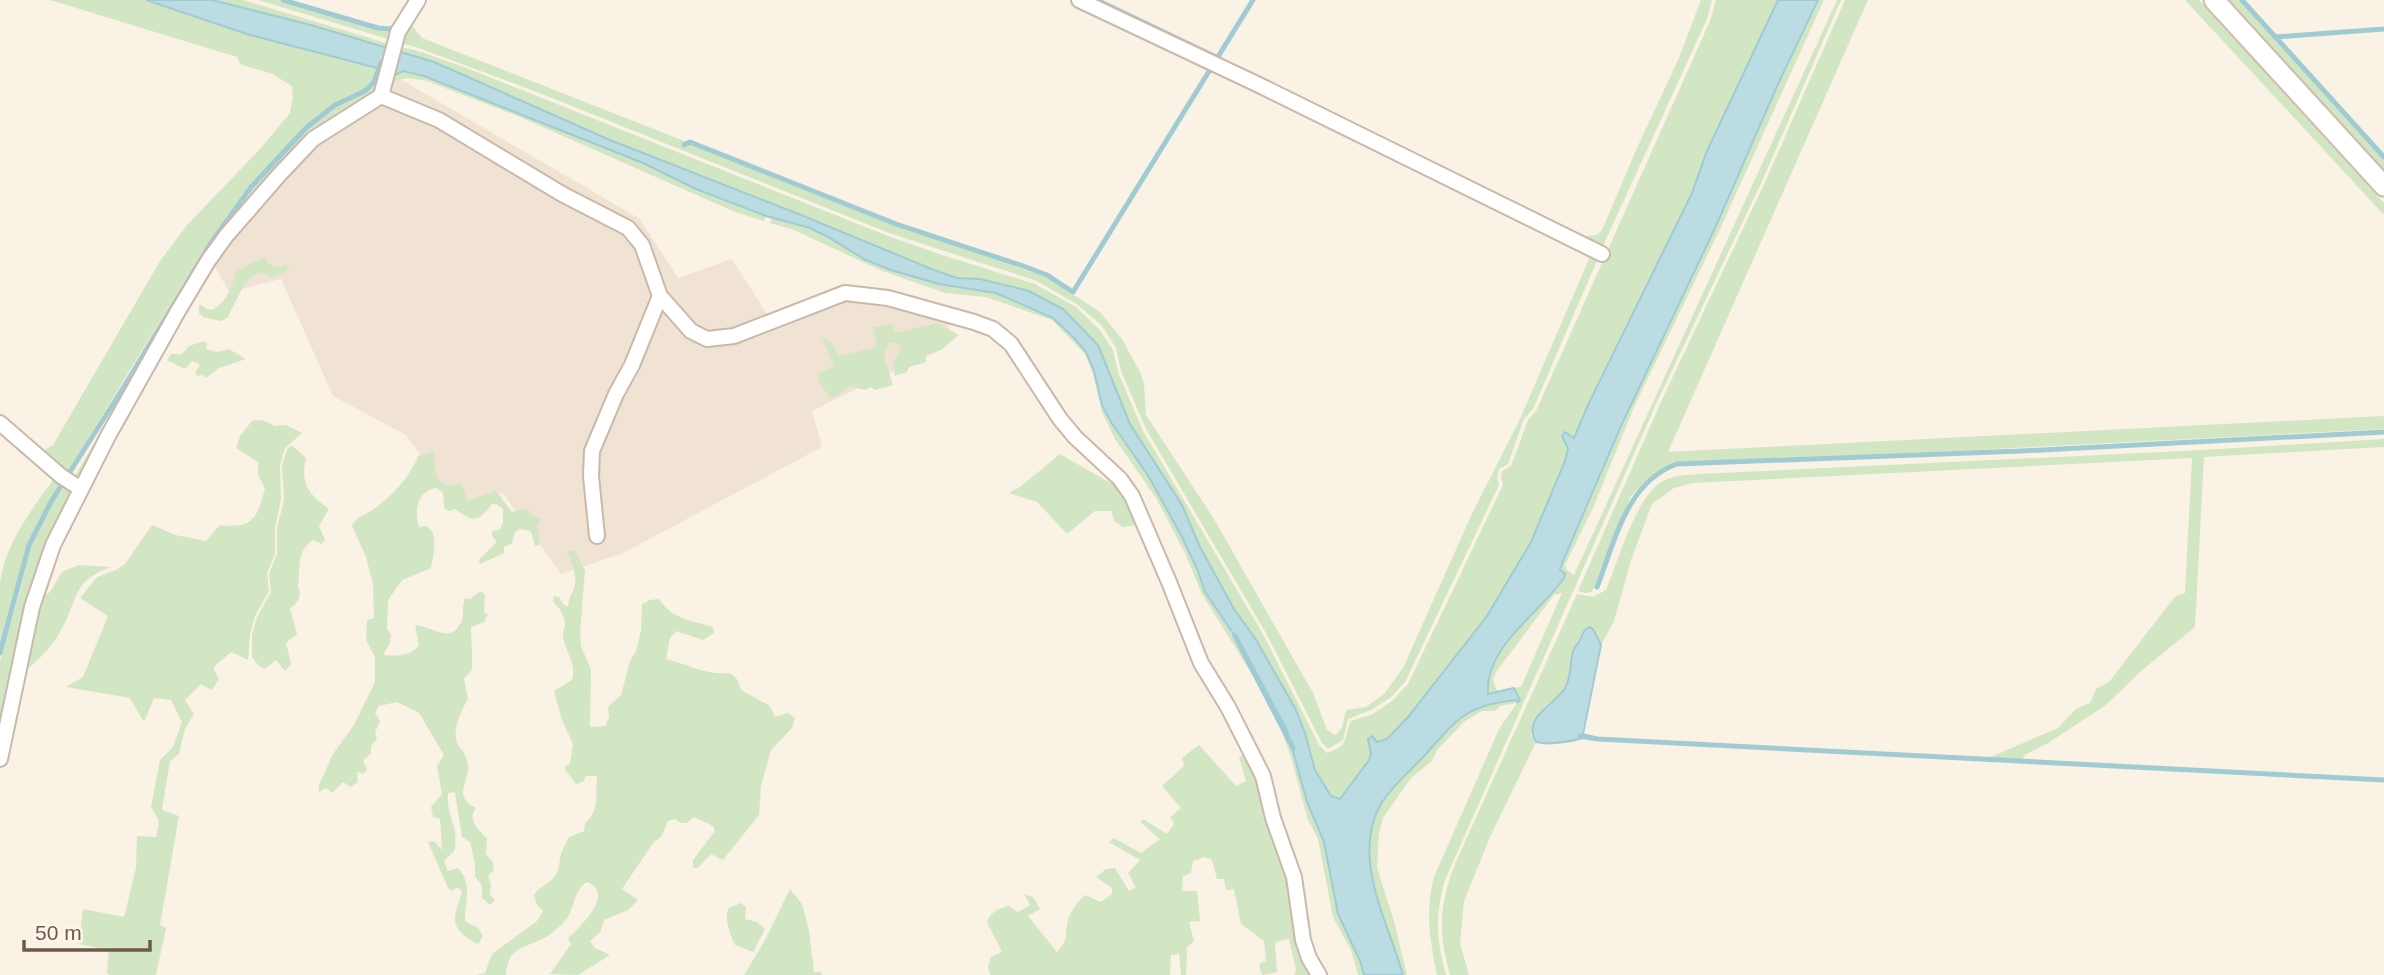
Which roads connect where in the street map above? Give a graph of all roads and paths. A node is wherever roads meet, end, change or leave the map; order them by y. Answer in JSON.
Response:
{"nodes":[{"id":1,"x":418,"y":0,"type":"edge"},
{"id":2,"x":1079,"y":0,"type":"edge"},
{"id":3,"x":2214,"y":0,"type":"edge"},
{"id":4,"x":381,"y":96,"type":"junction"},
{"id":5,"x":2384,"y":186,"type":"edge"},
{"id":6,"x":1602,"y":254,"type":"dead end"},
{"id":7,"x":660,"y":296,"type":"junction"},
{"id":8,"x":0,"y":423,"type":"edge"},
{"id":9,"x":72,"y":483,"type":"junction"},
{"id":10,"x":597,"y":536,"type":"dead end"},
{"id":11,"x":0,"y":759,"type":"edge"},
{"id":12,"x":1319,"y":975,"type":"edge"}],
"edges":[{"from":1,"to":4,"type":"street"},
{"from":2,"to":6,"type":"street"},
{"from":3,"to":5,"type":"main road"},
{"from":4,"to":7,"type":"street"},
{"from":4,"to":9,"type":"street"},
{"from":7,"to":10,"type":"street"},
{"from":7,"to":12,"type":"street"},
{"from":8,"to":9,"type":"street"},
{"from":9,"to":11,"type":"street"}]}
